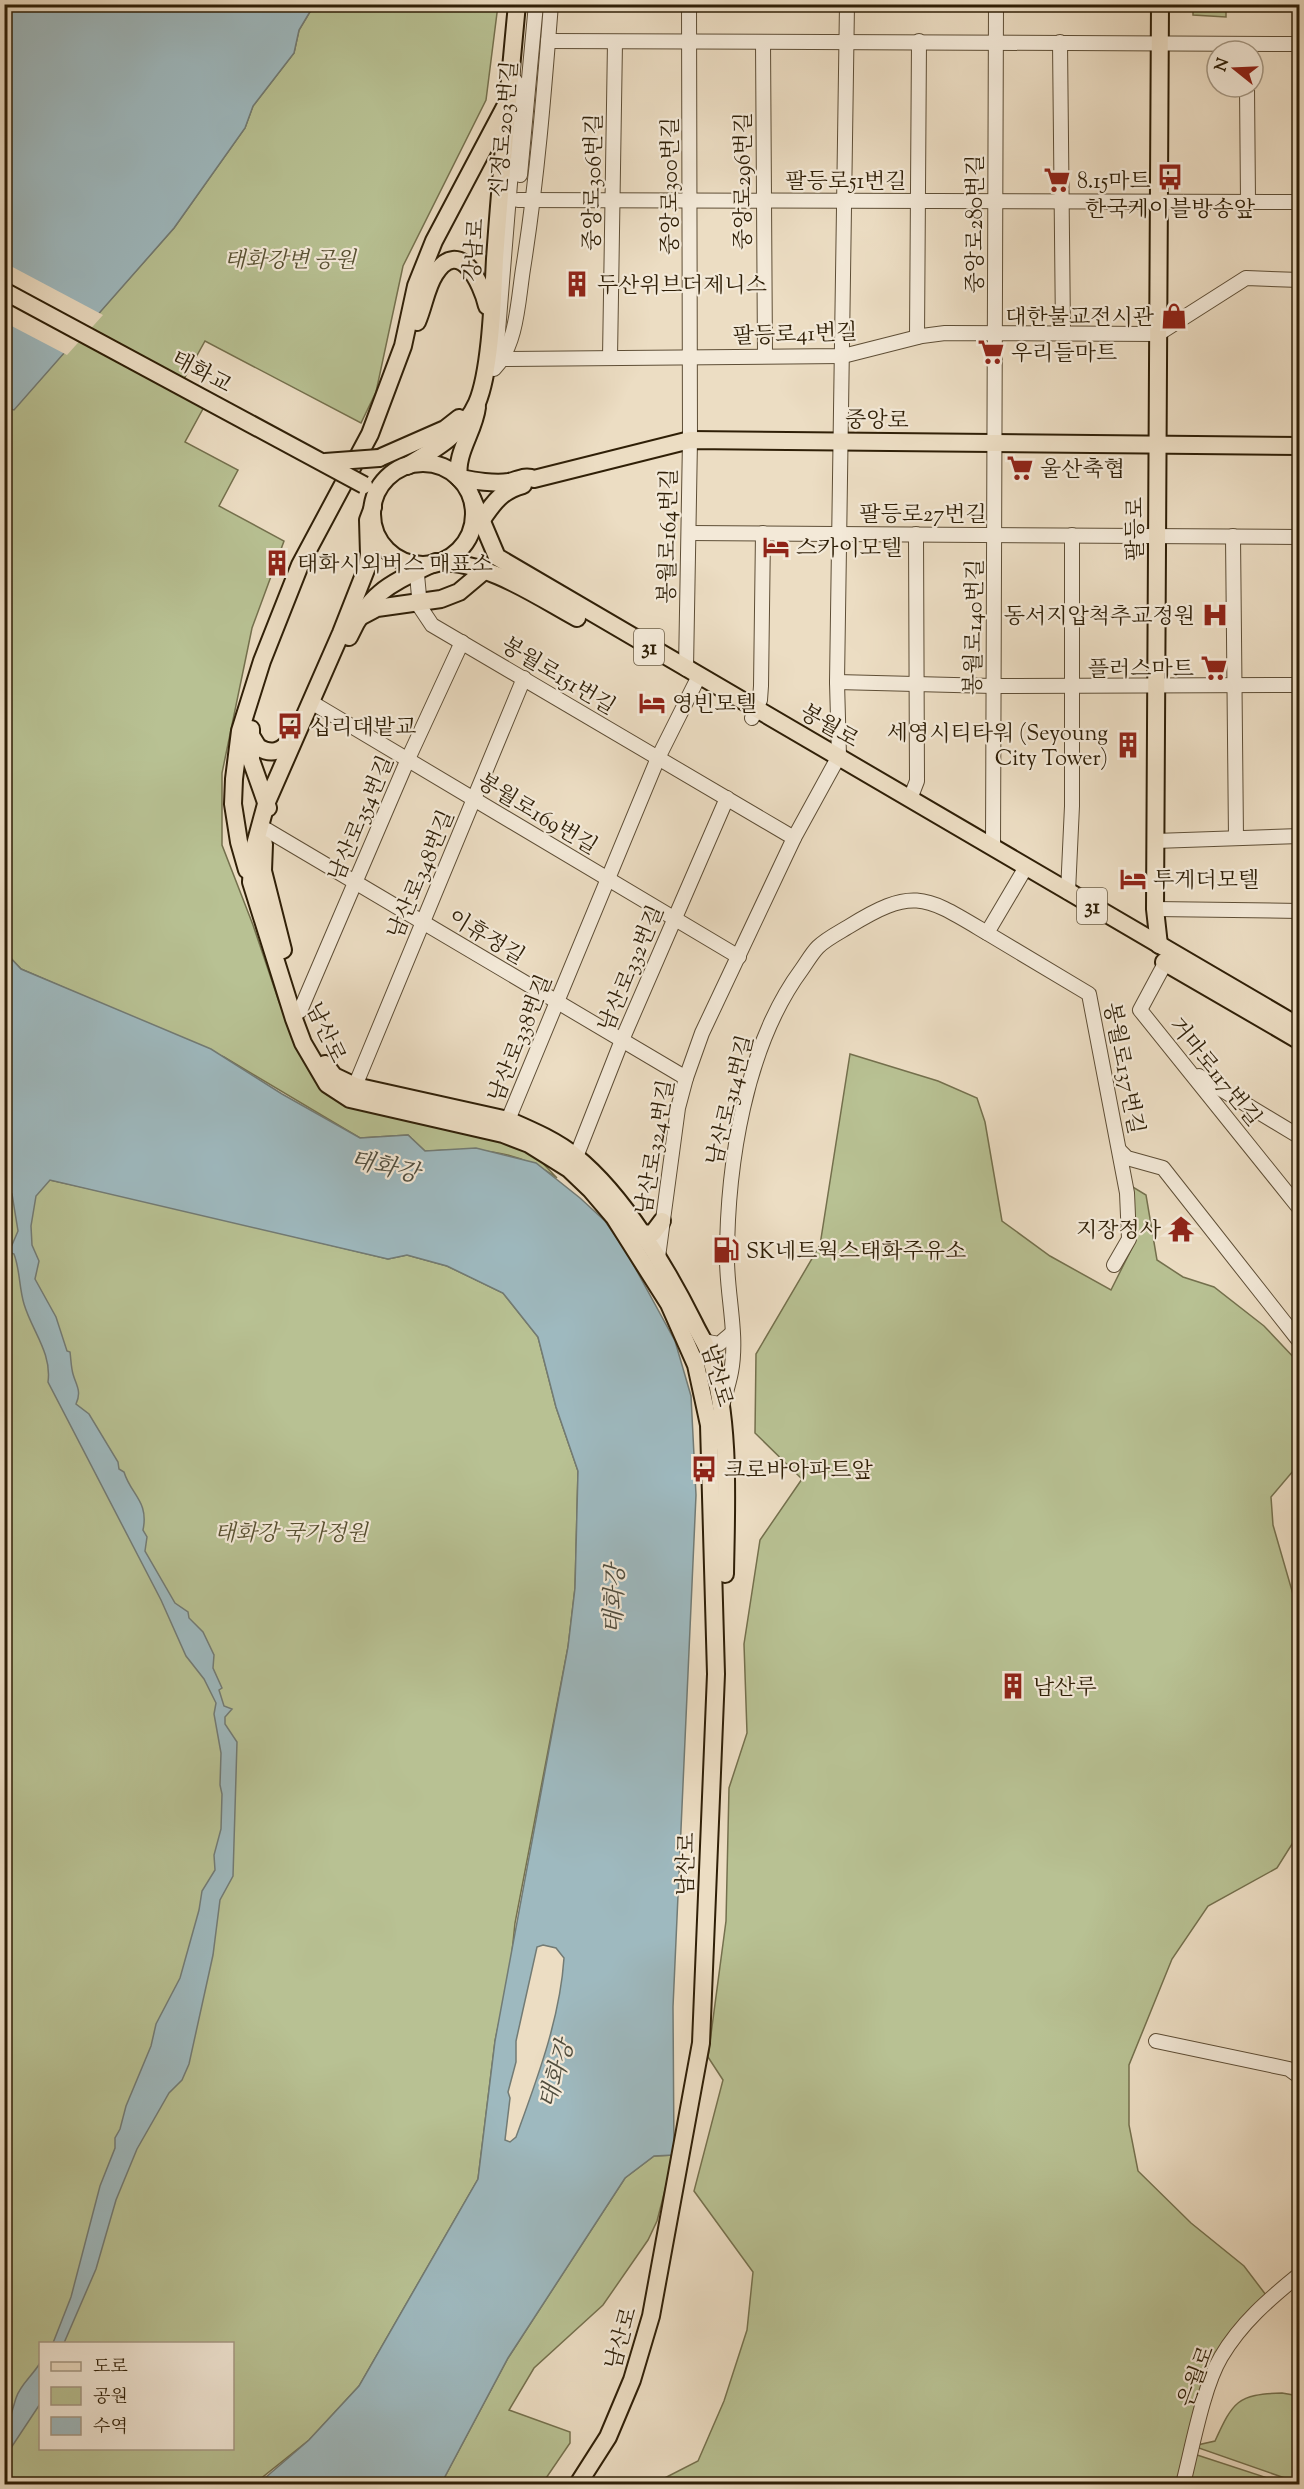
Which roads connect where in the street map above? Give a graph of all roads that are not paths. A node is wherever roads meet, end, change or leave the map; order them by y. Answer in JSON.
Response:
{"nodes":[{"id":1,"x":517,"y":4,"type":"edge"},
{"id":2,"x":536,"y":4,"type":"edge"},
{"id":3,"x":551,"y":4,"type":"edge"},
{"id":4,"x":689,"y":4,"type":"edge"},
{"id":5,"x":847,"y":4,"type":"edge"},
{"id":6,"x":996,"y":4,"type":"edge"},
{"id":7,"x":1160,"y":4,"type":"edge"},
{"id":8,"x":847,"y":40,"type":"junction"},
{"id":9,"x":548,"y":41,"type":"junction"},
{"id":10,"x":919,"y":41,"type":"junction"},
{"id":11,"x":994,"y":41,"type":"junction"},
{"id":12,"x":615,"y":42,"type":"junction"},
{"id":13,"x":690,"y":42,"type":"junction"},
{"id":14,"x":763,"y":42,"type":"junction"},
{"id":15,"x":1060,"y":42,"type":"junction"},
{"id":16,"x":1159,"y":44,"type":"junction"},
{"id":17,"x":1299,"y":44,"type":"edge"},
{"id":18,"x":1205,"y":46,"type":"edge"},
{"id":19,"x":1265,"y":46,"type":"edge"},
{"id":20,"x":510,"y":73,"type":"junction"},
{"id":21,"x":1247,"y":99,"type":"edge"},
{"id":22,"x":506,"y":105,"type":"junction"},
{"id":23,"x":518,"y":200,"type":"junction"},
{"id":24,"x":534,"y":200,"type":"junction"},
{"id":25,"x":613,"y":200,"type":"junction"},
{"id":26,"x":690,"y":200,"type":"junction"},
{"id":27,"x":763,"y":200,"type":"junction"},
{"id":28,"x":844,"y":201,"type":"junction"},
{"id":29,"x":919,"y":201,"type":"junction"},
{"id":30,"x":994,"y":201,"type":"junction"},
{"id":31,"x":1062,"y":201,"type":"junction"},
{"id":32,"x":1159,"y":201,"type":"junction"},
{"id":33,"x":1248,"y":201,"type":"junction"},
{"id":34,"x":1299,"y":202,"type":"edge"},
{"id":35,"x":1299,"y":280,"type":"edge"},
{"id":36,"x":4,"y":291,"type":"edge"},
{"id":37,"x":495,"y":326,"type":"junction"},
{"id":38,"x":996,"y":333,"type":"junction"},
{"id":39,"x":1063,"y":333,"type":"junction"},
{"id":40,"x":1158,"y":334,"type":"junction"},
{"id":41,"x":917,"y":337,"type":"junction"},
{"id":42,"x":403,"y":346,"type":"junction"},
{"id":43,"x":765,"y":356,"type":"junction"},
{"id":44,"x":843,"y":356,"type":"junction"},
{"id":45,"x":690,"y":357,"type":"junction"},
{"id":46,"x":610,"y":358,"type":"junction"},
{"id":47,"x":499,"y":364,"type":"junction"},
{"id":48,"x":479,"y":397,"type":"junction"},
{"id":49,"x":690,"y":440,"type":"junction"},
{"id":50,"x":842,"y":441,"type":"junction"},
{"id":51,"x":996,"y":443,"type":"junction"},
{"id":52,"x":1157,"y":445,"type":"junction"},
{"id":53,"x":1299,"y":446,"type":"edge"},
{"id":54,"x":325,"y":462,"type":"junction"},
{"id":55,"x":407,"y":466,"type":"junction"},
{"id":56,"x":459,"y":478,"type":"junction"},
{"id":57,"x":534,"y":479,"type":"junction"},
{"id":58,"x":372,"y":494,"type":"junction"},
{"id":59,"x":472,"y":498,"type":"junction"},
{"id":60,"x":482,"y":518,"type":"junction"},
{"id":61,"x":688,"y":533,"type":"junction"},
{"id":62,"x":763,"y":533,"type":"junction"},
{"id":63,"x":840,"y":534,"type":"junction"},
{"id":64,"x":916,"y":534,"type":"junction"},
{"id":65,"x":995,"y":535,"type":"junction"},
{"id":66,"x":1072,"y":535,"type":"junction"},
{"id":67,"x":1157,"y":536,"type":"junction"},
{"id":68,"x":1233,"y":536,"type":"junction"},
{"id":69,"x":468,"y":537,"type":"junction"},
{"id":70,"x":1299,"y":537,"type":"edge"},
{"id":71,"x":437,"y":562,"type":"junction"},
{"id":72,"x":416,"y":568,"type":"junction"},
{"id":73,"x":484,"y":571,"type":"junction"},
{"id":74,"x":419,"y":601,"type":"junction"},
{"id":75,"x":360,"y":618,"type":"junction"},
{"id":76,"x":462,"y":642,"type":"junction"},
{"id":77,"x":262,"y":661,"type":"junction"},
{"id":78,"x":693,"y":677,"type":"junction"},
{"id":79,"x":524,"y":678,"type":"junction"},
{"id":80,"x":837,"y":682,"type":"junction"},
{"id":81,"x":915,"y":684,"type":"junction"},
{"id":82,"x":1156,"y":685,"type":"junction"},
{"id":83,"x":1233,"y":685,"type":"junction"},
{"id":84,"x":1299,"y":685,"type":"edge"},
{"id":85,"x":993,"y":686,"type":"junction"},
{"id":86,"x":1071,"y":686,"type":"junction"},
{"id":87,"x":316,"y":705,"type":"junction"},
{"id":88,"x":754,"y":713,"type":"junction"},
{"id":89,"x":300,"y":726,"type":"junction"},
{"id":90,"x":250,"y":734,"type":"junction"},
{"id":91,"x":658,"y":758,"type":"junction"},
{"id":92,"x":408,"y":759,"type":"junction"},
{"id":93,"x":837,"y":761,"type":"junction"},
{"id":94,"x":234,"y":779,"type":"junction"},
{"id":95,"x":727,"y":798,"type":"junction"},
{"id":96,"x":474,"y":799,"type":"junction"},
{"id":97,"x":910,"y":799,"type":"junction"},
{"id":98,"x":272,"y":802,"type":"junction"},
{"id":99,"x":268,"y":827,"type":"junction"},
{"id":100,"x":1299,"y":836,"type":"edge"},
{"id":101,"x":794,"y":838,"type":"junction"},
{"id":102,"x":1236,"y":838,"type":"junction"},
{"id":103,"x":1155,"y":841,"type":"junction"},
{"id":104,"x":993,"y":847,"type":"junction"},
{"id":105,"x":1024,"y":871,"type":"junction"},
{"id":106,"x":608,"y":879,"type":"junction"},
{"id":107,"x":251,"y":882,"type":"junction"},
{"id":108,"x":355,"y":882,"type":"junction"},
{"id":109,"x":1068,"y":892,"type":"junction"},
{"id":110,"x":1155,"y":909,"type":"junction"},
{"id":111,"x":1299,"y":911,"type":"edge"},
{"id":112,"x":675,"y":918,"type":"junction"},
{"id":113,"x":422,"y":921,"type":"junction"},
{"id":114,"x":987,"y":933,"type":"junction"},
{"id":115,"x":741,"y":952,"type":"junction"},
{"id":116,"x":1165,"y":954,"type":"junction"},
{"id":117,"x":556,"y":1001,"type":"junction"},
{"id":118,"x":300,"y":1011,"type":"junction"},
{"id":119,"x":1299,"y":1027,"type":"edge"},
{"id":120,"x":622,"y":1040,"type":"junction"},
{"id":121,"x":1299,"y":1041,"type":"edge"},
{"id":122,"x":1190,"y":1070,"type":"junction"},
{"id":123,"x":686,"y":1078,"type":"junction"},
{"id":124,"x":355,"y":1086,"type":"junction"},
{"id":125,"x":508,"y":1120,"type":"junction"},
{"id":126,"x":1299,"y":1137,"type":"edge"},
{"id":127,"x":1120,"y":1150,"type":"junction"},
{"id":128,"x":576,"y":1156,"type":"junction"},
{"id":129,"x":1299,"y":1209,"type":"edge"},
{"id":130,"x":662,"y":1221,"type":"junction"},
{"id":131,"x":641,"y":1234,"type":"junction"},
{"id":132,"x":658,"y":1257,"type":"junction"},
{"id":133,"x":1114,"y":1265,"type":"dead end"},
{"id":134,"x":732,"y":1333,"type":"junction"},
{"id":135,"x":703,"y":1341,"type":"junction"},
{"id":136,"x":1299,"y":1342,"type":"edge"},
{"id":137,"x":720,"y":1411,"type":"junction"},
{"id":138,"x":709,"y":1425,"type":"junction"},
{"id":139,"x":1156,"y":2041,"type":"dead end"},
{"id":140,"x":1299,"y":2077,"type":"edge"},
{"id":141,"x":1299,"y":2274,"type":"edge"},
{"id":142,"x":578,"y":2484,"type":"edge"},
{"id":143,"x":589,"y":2484,"type":"edge"},
{"id":144,"x":1183,"y":2484,"type":"edge"}],
"edges":[{"from":1,"to":20,"type":"main road","name":"강남로"},
{"from":2,"to":23,"type":"street","name":"신정로203번길"},
{"from":3,"to":9,"type":"street"},
{"from":4,"to":13,"type":"street","name":"중앙로300번길"},
{"from":5,"to":8,"type":"street"},
{"from":6,"to":11,"type":"street","name":"중앙로280번길"},
{"from":7,"to":16,"type":"main road","name":"팔등로"},
{"from":8,"to":10,"type":"street"},
{"from":8,"to":14,"type":"street"},
{"from":8,"to":28,"type":"street"},
{"from":9,"to":12,"type":"street"},
{"from":9,"to":24,"type":"street"},
{"from":10,"to":11,"type":"street"},
{"from":10,"to":29,"type":"street"},
{"from":11,"to":15,"type":"street"},
{"from":11,"to":30,"type":"street","name":"중앙로280번길"},
{"from":12,"to":13,"type":"street"},
{"from":12,"to":25,"type":"street","name":"중앙로306번길"},
{"from":13,"to":14,"type":"street"},
{"from":13,"to":26,"type":"street","name":"중앙로300번길"},
{"from":14,"to":27,"type":"street","name":"중앙로296번길"},
{"from":15,"to":16,"type":"street"},
{"from":15,"to":31,"type":"street"},
{"from":16,"to":18,"type":"street"},
{"from":16,"to":32,"type":"main road","name":"팔등로"},
{"from":17,"to":19,"type":"street"},
{"from":20,"to":22,"type":"main road","name":"강남로"},
{"from":20,"to":37,"type":"street"},
{"from":21,"to":33,"type":"street"},
{"from":22,"to":37,"type":"main road","name":"강남로"},
{"from":22,"to":42,"type":"main road"},
{"from":23,"to":24,"type":"street","name":"팔등로51번길"},
{"from":23,"to":37,"type":"street","name":"신정로203번길"},
{"from":24,"to":25,"type":"street","name":"팔등로51번길"},
{"from":24,"to":47,"type":"street"},
{"from":25,"to":26,"type":"street","name":"팔등로51번길"},
{"from":25,"to":46,"type":"street","name":"중앙로306번길"},
{"from":26,"to":27,"type":"street","name":"팔등로51번길"},
{"from":26,"to":45,"type":"street","name":"중앙로300번길"},
{"from":27,"to":28,"type":"street","name":"팔등로51번길"},
{"from":27,"to":43,"type":"street","name":"중앙로296번길"},
{"from":28,"to":29,"type":"street","name":"팔등로51번길"},
{"from":28,"to":44,"type":"street"},
{"from":29,"to":30,"type":"street","name":"팔등로51번길"},
{"from":29,"to":41,"type":"street"},
{"from":30,"to":31,"type":"street","name":"팔등로51번길"},
{"from":30,"to":38,"type":"street","name":"중앙로280번길"},
{"from":31,"to":32,"type":"street","name":"팔등로51번길"},
{"from":31,"to":39,"type":"street"},
{"from":32,"to":33,"type":"street","name":"팔등로51번길"},
{"from":32,"to":40,"type":"main road","name":"팔등로"},
{"from":33,"to":34,"type":"street","name":"팔등로51번길"},
{"from":35,"to":40,"type":"street"},
{"from":36,"to":54,"type":"main road","name":"태화교","bridge":true},
{"from":37,"to":42,"type":"main road"},
{"from":37,"to":47,"type":"street"},
{"from":37,"to":48,"type":"main road","name":"강남로"},
{"from":38,"to":39,"type":"street","name":"팔등로41번길"},
{"from":38,"to":41,"type":"street","name":"팔등로41번길"},
{"from":38,"to":51,"type":"street","name":"중앙로280번길"},
{"from":39,"to":40,"type":"street","name":"팔등로41번길"},
{"from":40,"to":52,"type":"main road","name":"팔등로"},
{"from":41,"to":44,"type":"street","name":"팔등로41번길"},
{"from":42,"to":77,"type":"main road"},
{"from":43,"to":44,"type":"street","name":"팔등로41번길"},
{"from":43,"to":45,"type":"street","name":"팔등로41번길"},
{"from":44,"to":50,"type":"street"},
{"from":45,"to":46,"type":"street","name":"팔등로41번길"},
{"from":45,"to":49,"type":"street","name":"중앙로300번길"},
{"from":46,"to":47,"type":"street","name":"팔등로41번길"},
{"from":47,"to":48,"type":"street"},
{"from":48,"to":54,"type":"main road","bridge":true},
{"from":48,"to":55,"type":"main road"},
{"from":48,"to":56,"type":"main road","name":"강남로"},
{"from":49,"to":50,"type":"main road","name":"중앙로"},
{"from":49,"to":57,"type":"main road","name":"중앙로"},
{"from":49,"to":61,"type":"street","name":"봉월로164번길"},
{"from":50,"to":51,"type":"main road","name":"중앙로"},
{"from":50,"to":63,"type":"street"},
{"from":51,"to":52,"type":"main road","name":"중앙로"},
{"from":51,"to":65,"type":"street","name":"봉월로140번길"},
{"from":52,"to":53,"type":"main road","name":"중앙로"},
{"from":52,"to":67,"type":"main road","name":"팔등로"},
{"from":54,"to":58,"type":"main road","name":"태화교","bridge":true},
{"from":55,"to":56,"type":"main road"},
{"from":55,"to":58,"type":"main road"},
{"from":56,"to":57,"type":"main road","name":"중앙로"},
{"from":56,"to":59,"type":"main road"},
{"from":57,"to":60,"type":"main road"},
{"from":58,"to":72,"type":"main road"},
{"from":58,"to":89,"type":"main road","name":"남산로"},
{"from":59,"to":60,"type":"main road"},
{"from":59,"to":69,"type":"main road"},
{"from":60,"to":69,"type":"main road"},
{"from":60,"to":78,"type":"main road","number":"31"},
{"from":61,"to":62,"type":"street","name":"팔등로27번길"},
{"from":61,"to":78,"type":"street","name":"봉월로164번길"},
{"from":62,"to":63,"type":"street","name":"팔등로27번길"},
{"from":62,"to":88,"type":"street"},
{"from":63,"to":64,"type":"street","name":"팔등로27번길"},
{"from":63,"to":80,"type":"street"},
{"from":64,"to":65,"type":"street","name":"팔등로27번길"},
{"from":64,"to":81,"type":"street"},
{"from":65,"to":66,"type":"street","name":"팔등로27번길"},
{"from":65,"to":85,"type":"street","name":"봉월로140번길"},
{"from":66,"to":67,"type":"street","name":"팔등로27번길"},
{"from":66,"to":86,"type":"street"},
{"from":67,"to":68,"type":"street","name":"팔등로27번길"},
{"from":67,"to":82,"type":"main road","name":"팔등로"},
{"from":68,"to":70,"type":"street","name":"팔등로27번길"},
{"from":68,"to":83,"type":"street"},
{"from":69,"to":71,"type":"main road"},
{"from":71,"to":72,"type":"main road"},
{"from":71,"to":73,"type":"main road"},
{"from":72,"to":74,"type":"street","name":"봉월로151번길"},
{"from":72,"to":75,"type":"main road","name":"남산로"},
{"from":73,"to":74,"type":"main road"},
{"from":73,"to":78,"type":"main road"},
{"from":74,"to":75,"type":"main road"},
{"from":74,"to":76,"type":"street","name":"봉월로151번길"},
{"from":75,"to":87,"type":"main road","name":"남산로"},
{"from":76,"to":79,"type":"street","name":"봉월로151번길"},
{"from":76,"to":92,"type":"street","name":"남산로354번길"},
{"from":77,"to":90,"type":"main road","name":"남산로"},
{"from":77,"to":94,"type":"main road"},
{"from":78,"to":88,"type":"main road"},
{"from":78,"to":91,"type":"street","name":"남산로338번길"},
{"from":79,"to":91,"type":"street","name":"봉월로151번길"},
{"from":79,"to":96,"type":"street","name":"남산로348번길"},
{"from":80,"to":81,"type":"street"},
{"from":80,"to":93,"type":"street"},
{"from":81,"to":85,"type":"street"},
{"from":81,"to":97,"type":"street"},
{"from":82,"to":83,"type":"street"},
{"from":82,"to":86,"type":"street"},
{"from":82,"to":103,"type":"main road","name":"팔등로"},
{"from":83,"to":84,"type":"street"},
{"from":83,"to":102,"type":"street"},
{"from":85,"to":86,"type":"street"},
{"from":85,"to":104,"type":"street","name":"봉월로140번길"},
{"from":86,"to":109,"type":"street"},
{"from":87,"to":92,"type":"street","name":"봉월로169번길"},
{"from":87,"to":98,"type":"main road","name":"남산로"},
{"from":88,"to":93,"type":"main road"},
{"from":89,"to":90,"type":"main road"},
{"from":89,"to":98,"type":"main road","name":"남산로"},
{"from":90,"to":98,"type":"main road","name":"남산로"},
{"from":91,"to":95,"type":"street","name":"봉월로151번길"},
{"from":91,"to":106,"type":"street","name":"남산로338번길"},
{"from":92,"to":96,"type":"street","name":"봉월로169번길"},
{"from":92,"to":108,"type":"street","name":"남산로354번길"},
{"from":93,"to":97,"type":"main road","name":"봉월로","number":"31"},
{"from":93,"to":101,"type":"street"},
{"from":93,"to":105,"type":"main road"},
{"from":94,"to":98,"type":"main road"},
{"from":94,"to":107,"type":"main road"},
{"from":95,"to":101,"type":"street","name":"봉월로151번길"},
{"from":95,"to":112,"type":"street","name":"남산로332번길"},
{"from":96,"to":106,"type":"street","name":"봉월로169번길"},
{"from":96,"to":113,"type":"street","name":"남산로348번길"},
{"from":97,"to":104,"type":"main road","name":"봉월로","number":"31"},
{"from":98,"to":99,"type":"main road","name":"남산로"},
{"from":98,"to":107,"type":"main road","name":"남산로"},
{"from":99,"to":108,"type":"street","name":"이휴정길"},
{"from":99,"to":118,"type":"main road","name":"남산로"},
{"from":100,"to":102,"type":"street"},
{"from":101,"to":115,"type":"street","name":"남산로324번길"},
{"from":102,"to":103,"type":"street"},
{"from":103,"to":110,"type":"main road","name":"팔등로"},
{"from":104,"to":105,"type":"main road","name":"봉월로","number":"31"},
{"from":105,"to":109,"type":"main road","name":"봉월로","number":"31"},
{"from":105,"to":114,"type":"street"},
{"from":105,"to":116,"type":"main road"},
{"from":106,"to":112,"type":"street","name":"봉월로169번길"},
{"from":106,"to":117,"type":"street","name":"남산로338번길"},
{"from":107,"to":138,"type":"main road","name":"남산로"},
{"from":108,"to":113,"type":"street","name":"이휴정길"},
{"from":108,"to":118,"type":"street","name":"남산로354번길"},
{"from":109,"to":116,"type":"main road","name":"봉월로","number":"31"},
{"from":110,"to":111,"type":"street"},
{"from":110,"to":116,"type":"main road","name":"팔등로"},
{"from":112,"to":115,"type":"street","name":"봉월로169번길"},
{"from":112,"to":120,"type":"street","name":"남산로332번길"},
{"from":113,"to":117,"type":"street","name":"이휴정길"},
{"from":113,"to":124,"type":"street","name":"남산로348번길"},
{"from":114,"to":127,"type":"street","name":"봉월로137번길"},
{"from":114,"to":134,"type":"street","name":"남산로314번길"},
{"from":115,"to":123,"type":"street","name":"남산로324번길"},
{"from":116,"to":119,"type":"main road","name":"봉월로","number":"31"},
{"from":116,"to":121,"type":"main road"},
{"from":116,"to":122,"type":"street","name":"거마로117번길"},
{"from":117,"to":120,"type":"street","name":"이휴정길"},
{"from":117,"to":125,"type":"street","name":"남산로338번길"},
{"from":118,"to":124,"type":"main road","name":"남산로"},
{"from":120,"to":123,"type":"street","name":"이휴정길"},
{"from":120,"to":128,"type":"street","name":"남산로332번길"},
{"from":122,"to":126,"type":"street"},
{"from":122,"to":129,"type":"street","name":"거마로117번길"},
{"from":123,"to":130,"type":"street","name":"남산로324번길"},
{"from":124,"to":125,"type":"main road","name":"남산로"},
{"from":125,"to":128,"type":"main road","name":"남산로"},
{"from":127,"to":133,"type":"street"},
{"from":127,"to":136,"type":"street","name":"봉월로137번길"},
{"from":128,"to":131,"type":"main road","name":"남산로"},
{"from":130,"to":131,"type":"main road"},
{"from":130,"to":132,"type":"street","name":"남산로324번길"},
{"from":131,"to":132,"type":"main road","name":"남산로"},
{"from":132,"to":135,"type":"main road","name":"남산로"},
{"from":134,"to":135,"type":"street"},
{"from":134,"to":137,"type":"street","name":"남산로314번길"},
{"from":135,"to":137,"type":"main road","name":"남산로"},
{"from":137,"to":138,"type":"street","name":"남산로314번길"},
{"from":137,"to":143,"type":"main road","name":"남산로"},
{"from":138,"to":142,"type":"main road","name":"남산로"},
{"from":139,"to":140,"type":"street"},
{"from":141,"to":144,"type":"street","name":"은월로"}]}
